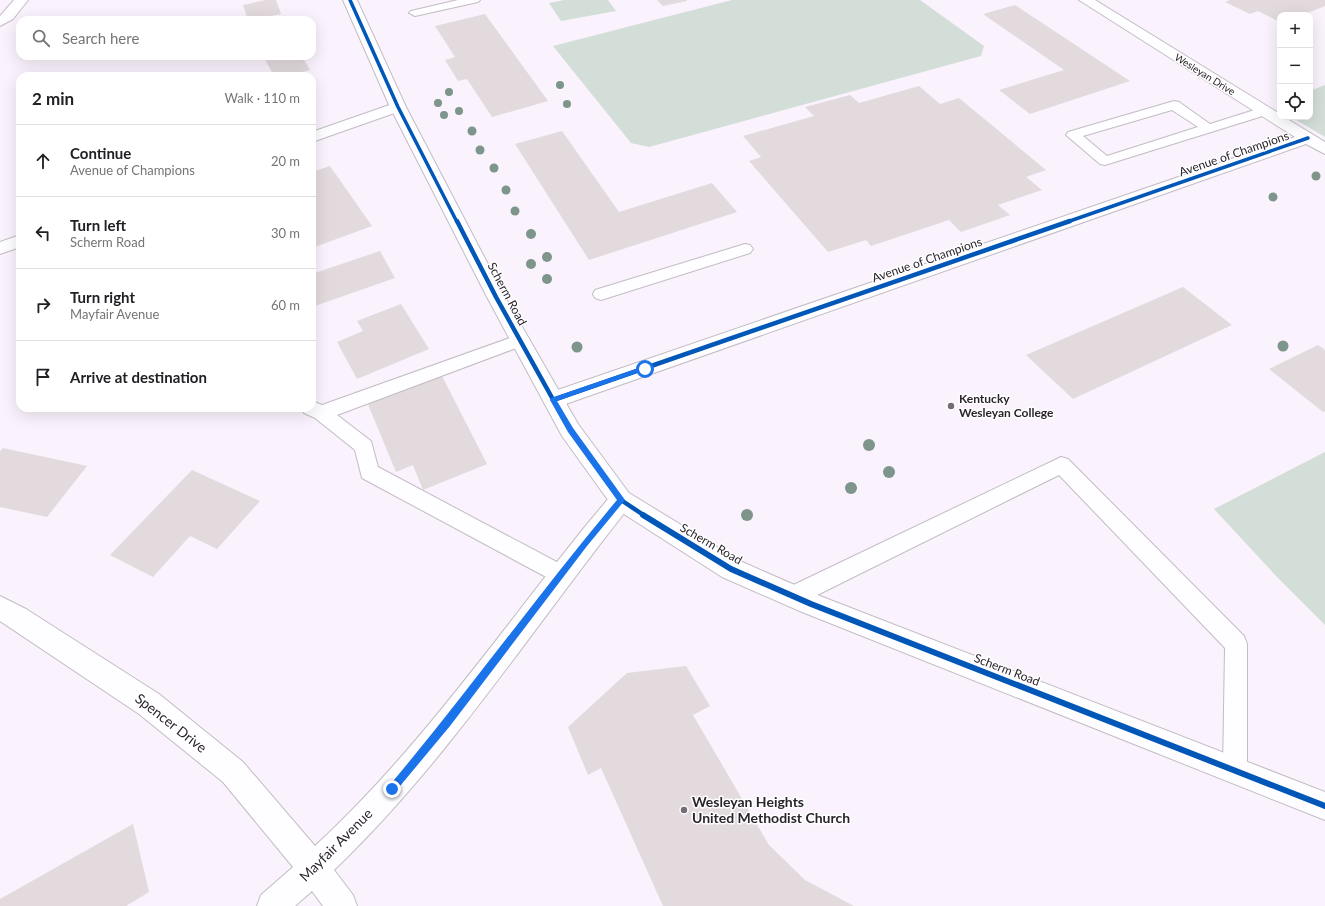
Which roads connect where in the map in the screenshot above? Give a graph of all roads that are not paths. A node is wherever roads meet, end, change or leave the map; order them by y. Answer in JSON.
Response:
{"nodes":[{"id":1,"x":21,"y":0,"type":"edge"},
{"id":2,"x":350,"y":0,"type":"edge"},
{"id":3,"x":474,"y":0,"type":"edge"},
{"id":4,"x":1086,"y":0,"type":"edge"},
{"id":5,"x":415,"y":13,"type":"dead end"},
{"id":6,"x":0,"y":22,"type":"edge"},
{"id":7,"x":398,"y":107,"type":"junction"},
{"id":8,"x":1264,"y":111,"type":"junction"},
{"id":9,"x":1209,"y":129,"type":"junction"},
{"id":10,"x":316,"y":136,"type":"edge"},
{"id":11,"x":1308,"y":138,"type":"junction"},
{"id":12,"x":1325,"y":149,"type":"edge"},
{"id":13,"x":16,"y":242,"type":"edge"},
{"id":14,"x":0,"y":248,"type":"edge"},
{"id":15,"x":745,"y":249,"type":"dead end"},
{"id":16,"x":601,"y":294,"type":"dead end"},
{"id":17,"x":520,"y":340,"type":"junction"},
{"id":18,"x":553,"y":400,"type":"junction"},
{"id":19,"x":316,"y":410,"type":"edge"},
{"id":20,"x":316,"y":411,"type":"edge"},
{"id":21,"x":621,"y":500,"type":"junction"},
{"id":22,"x":561,"y":574,"type":"junction"},
{"id":23,"x":793,"y":596,"type":"junction"},
{"id":24,"x":0,"y":608,"type":"edge"},
{"id":25,"x":1235,"y":771,"type":"junction"},
{"id":26,"x":1325,"y":806,"type":"edge"},
{"id":27,"x":314,"y":869,"type":"junction"},
{"id":28,"x":272,"y":906,"type":"edge"},
{"id":29,"x":342,"y":906,"type":"edge"}],
"edges":[{"from":1,"to":6,"type":"street"},
{"from":2,"to":7,"type":"street","name":"Scherm Road"},
{"from":3,"to":5,"type":"lane"},
{"from":4,"to":8,"type":"street","name":"Wesleyan Drive"},
{"from":7,"to":10,"type":"street"},
{"from":7,"to":17,"type":"street","name":"Scherm Road"},
{"from":8,"to":9,"type":"lane"},
{"from":8,"to":11,"type":"street","name":"Wesleyan Drive"},
{"from":9,"to":9,"type":"lane"},
{"from":11,"to":12,"type":"street","name":"Wesleyan Drive"},
{"from":11,"to":18,"type":"street","name":"Avenue of Champions"},
{"from":13,"to":14,"type":"street"},
{"from":15,"to":16,"type":"lane"},
{"from":17,"to":18,"type":"street","name":"Scherm Road"},
{"from":17,"to":19,"type":"lane"},
{"from":18,"to":21,"type":"street","name":"Scherm Road"},
{"from":20,"to":22,"type":"lane"},
{"from":21,"to":22,"type":"street","name":"Mayfair Avenue"},
{"from":21,"to":23,"type":"street","name":"Scherm Road"},
{"from":22,"to":27,"type":"street","name":"Mayfair Avenue"},
{"from":23,"to":25,"type":"street","name":"Scherm Road"},
{"from":23,"to":25,"type":"lane"},
{"from":24,"to":27,"type":"street","name":"Spencer Drive"},
{"from":25,"to":26,"type":"street","name":"Scherm Road"},
{"from":27,"to":28,"type":"street","name":"Mayfair Avenue"},
{"from":27,"to":29,"type":"street","name":"Spencer Drive"}]}
